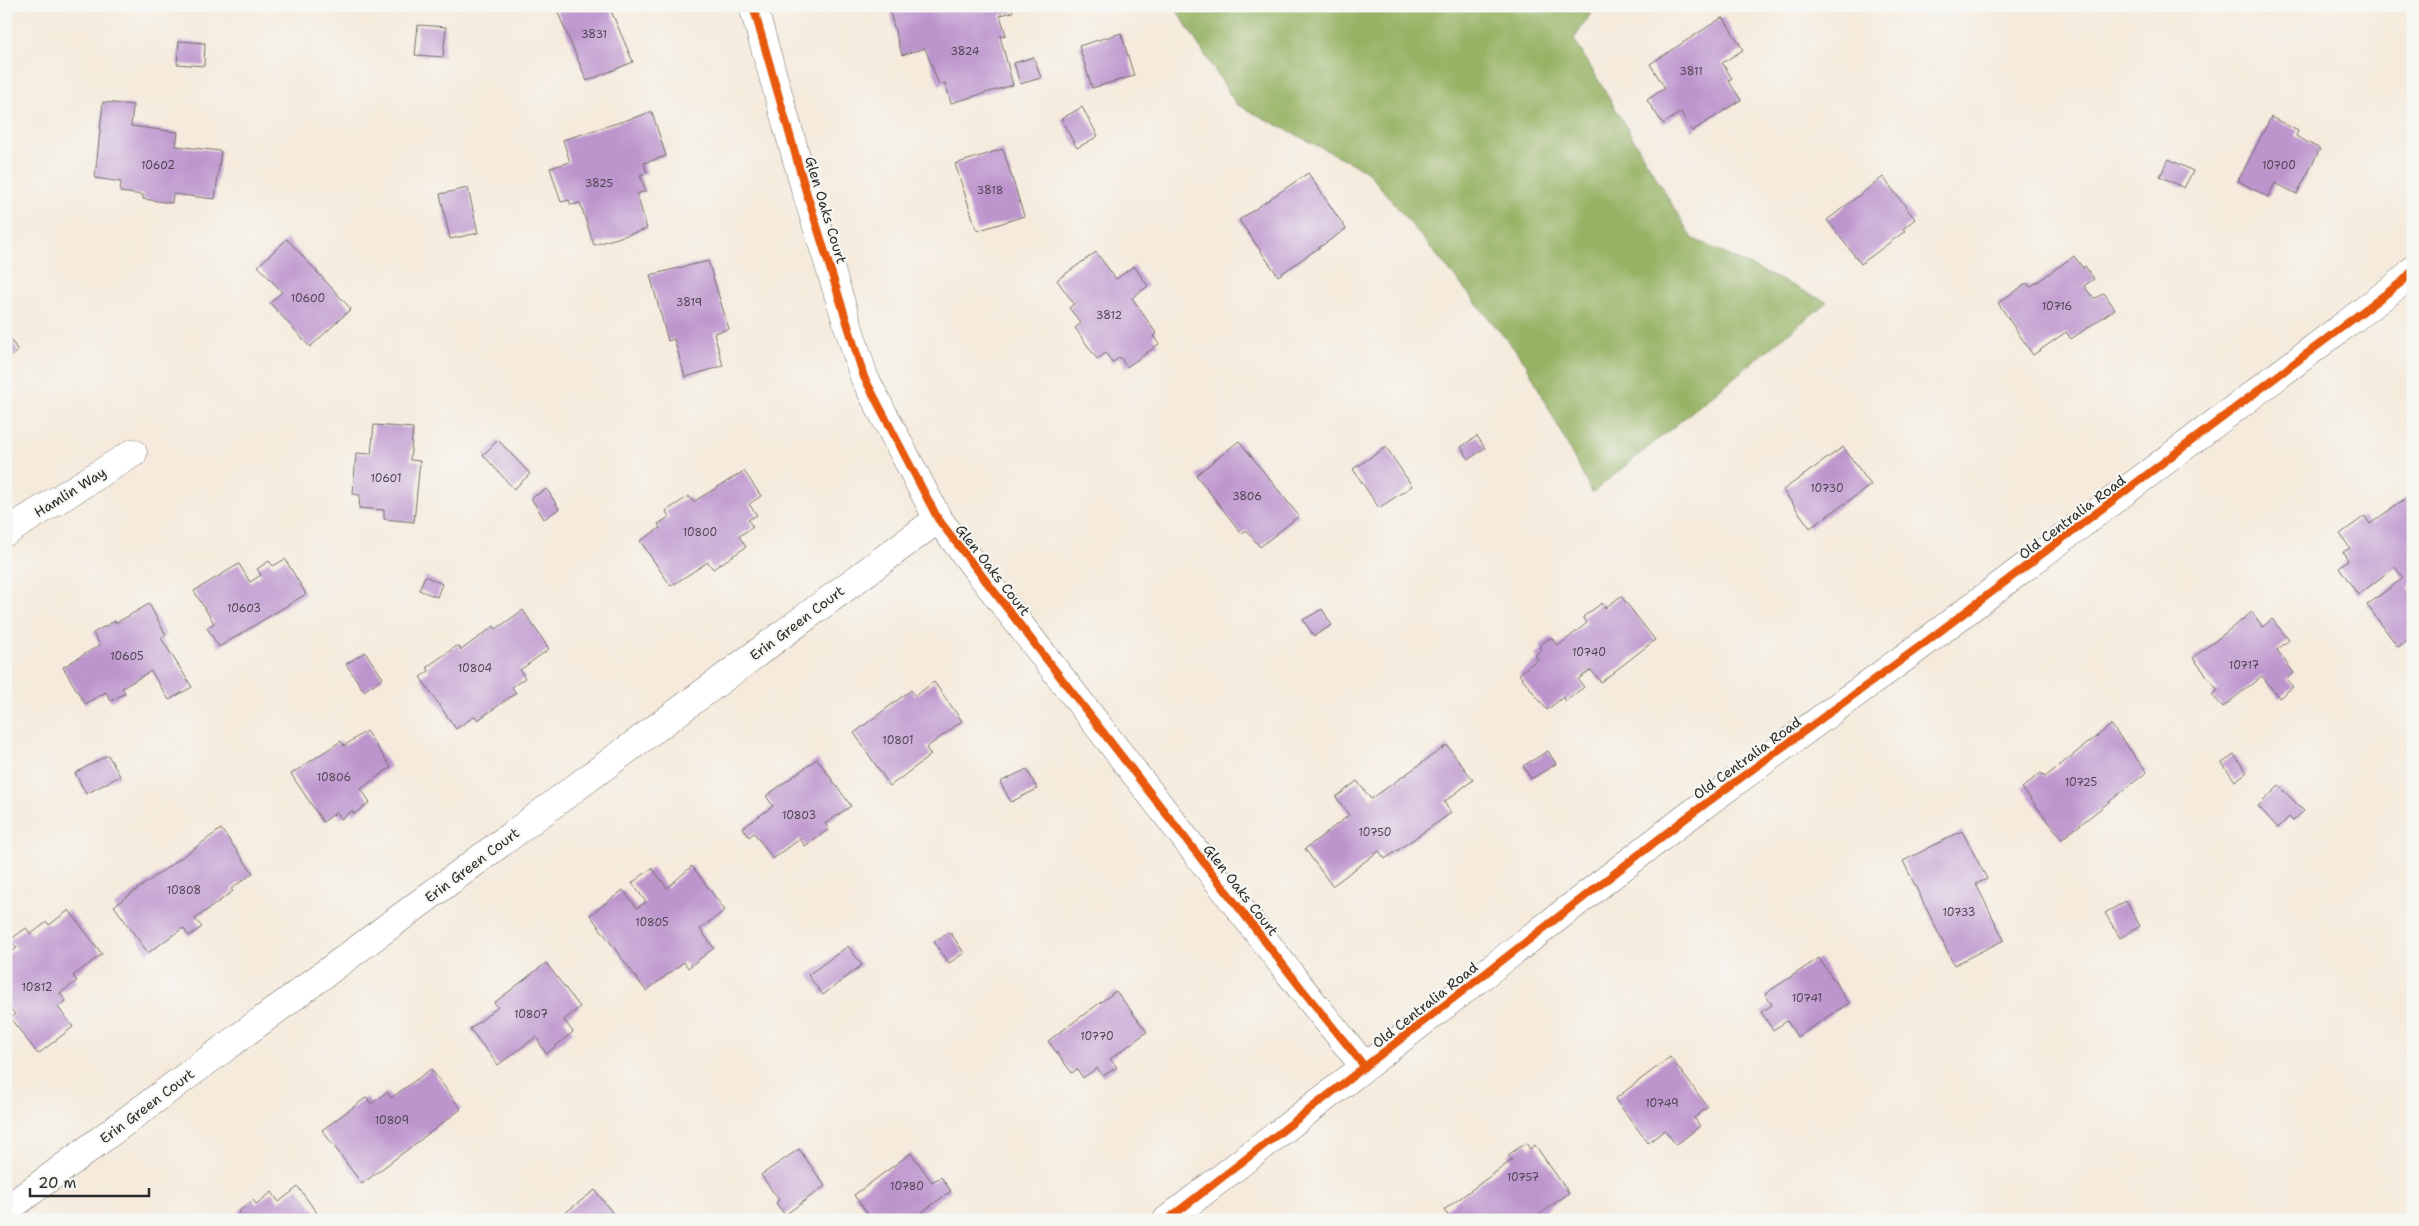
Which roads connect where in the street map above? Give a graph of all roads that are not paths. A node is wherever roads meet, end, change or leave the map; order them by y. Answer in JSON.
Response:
{"nodes":[{"id":1,"x":753,"y":6,"type":"edge"},
{"id":2,"x":2413,"y":270,"type":"edge"},
{"id":3,"x":133,"y":453,"type":"dead end"},
{"id":4,"x":938,"y":519,"type":"junction"},
{"id":5,"x":6,"y":532,"type":"edge"},
{"id":6,"x":1365,"y":1068,"type":"junction"},
{"id":7,"x":6,"y":1210,"type":"edge"},
{"id":8,"x":1167,"y":1220,"type":"edge"}],
"edges":[{"from":1,"to":4,"type":"street","name":"Glen Oaks Court"},
{"from":2,"to":6,"type":"street","name":"Old Centralia Road"},
{"from":3,"to":5,"type":"street","name":"Hamlin Way"},
{"from":4,"to":6,"type":"street","name":"Glen Oaks Court"},
{"from":4,"to":7,"type":"street","name":"Erin Green Court"},
{"from":6,"to":8,"type":"street","name":"Old Centralia Road"}]}
